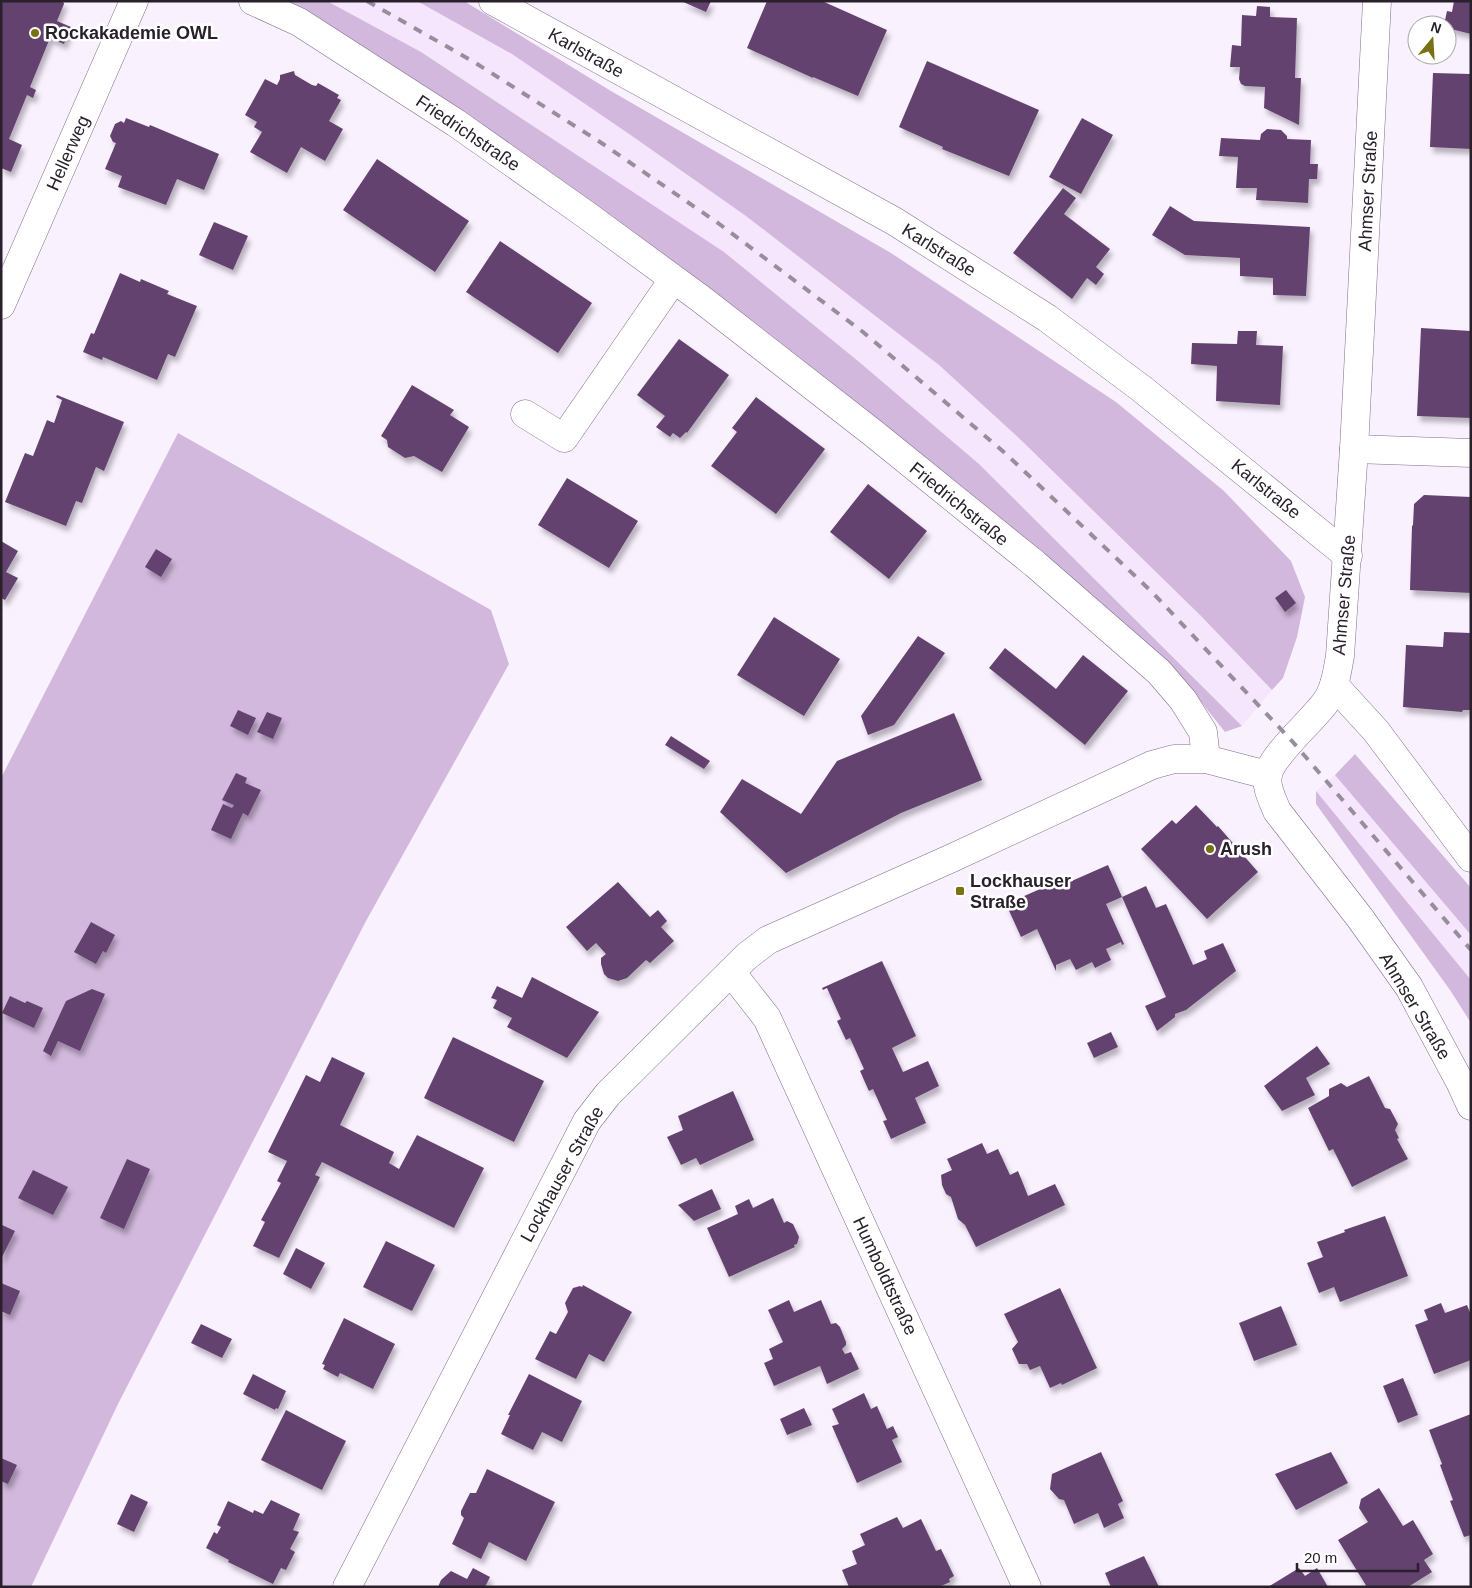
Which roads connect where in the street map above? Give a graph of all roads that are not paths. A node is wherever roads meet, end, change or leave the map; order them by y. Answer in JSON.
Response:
{"nodes":[{"id":1,"x":134,"y":1,"type":"edge"},
{"id":2,"x":253,"y":1,"type":"edge"},
{"id":3,"x":492,"y":1,"type":"edge"},
{"id":4,"x":1377,"y":1,"type":"edge"},
{"id":5,"x":673,"y":280,"type":"junction"},
{"id":6,"x":1,"y":306,"type":"edge"},
{"id":7,"x":525,"y":414,"type":"dead end"},
{"id":8,"x":1354,"y":450,"type":"junction"},
{"id":9,"x":1471,"y":453,"type":"edge"},
{"id":10,"x":1348,"y":556,"type":"junction"},
{"id":11,"x":1334,"y":685,"type":"junction"},
{"id":12,"x":1206,"y":759,"type":"junction"},
{"id":13,"x":1267,"y":776,"type":"junction"},
{"id":14,"x":1471,"y":858,"type":"edge"},
{"id":15,"x":731,"y":972,"type":"junction"},
{"id":16,"x":1471,"y":1106,"type":"edge"},
{"id":17,"x":347,"y":1587,"type":"edge"},
{"id":18,"x":1027,"y":1587,"type":"edge"}],
"edges":[{"from":1,"to":6,"type":"street","name":"Hellerweg"},
{"from":2,"to":5,"type":"street","name":"Friedrichstraße"},
{"from":3,"to":10,"type":"street","name":"Karlstraße"},
{"from":4,"to":8,"type":"street","name":"Ahmser Straße"},
{"from":5,"to":7,"type":"street"},
{"from":5,"to":12,"type":"street","name":"Friedrichstraße"},
{"from":8,"to":9,"type":"street"},
{"from":8,"to":10,"type":"street","name":"Ahmser Straße"},
{"from":10,"to":11,"type":"street","name":"Ahmser Straße"},
{"from":11,"to":13,"type":"street","name":"Ahmser Straße"},
{"from":11,"to":14,"type":"street"},
{"from":12,"to":13,"type":"street","name":"Lockhauser Straße"},
{"from":12,"to":15,"type":"street","name":"Lockhauser Straße"},
{"from":13,"to":16,"type":"street","name":"Ahmser Straße"},
{"from":15,"to":17,"type":"street","name":"Lockhauser Straße"},
{"from":15,"to":18,"type":"street","name":"Humboldtstraße"}]}
